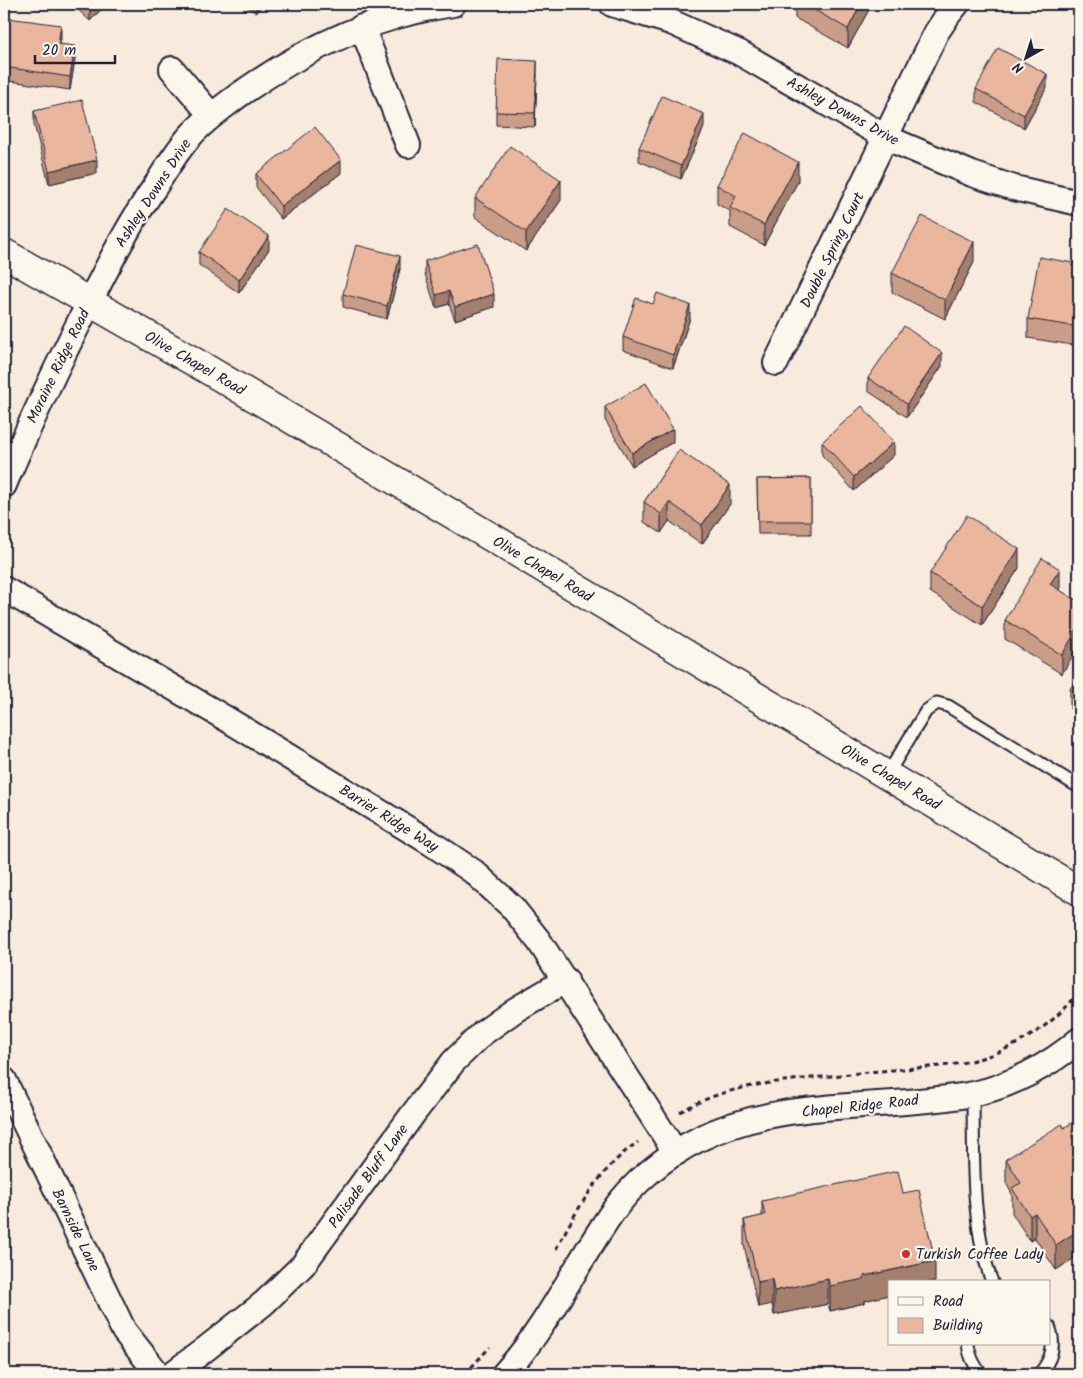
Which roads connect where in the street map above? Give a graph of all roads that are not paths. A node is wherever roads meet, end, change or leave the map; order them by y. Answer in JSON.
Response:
{"nodes":[{"id":1,"x":453,"y":4,"type":"edge"},
{"id":2,"x":612,"y":4,"type":"edge"},
{"id":3,"x":957,"y":4,"type":"edge"},
{"id":4,"x":362,"y":27,"type":"junction"},
{"id":5,"x":172,"y":69,"type":"dead end"},
{"id":6,"x":211,"y":115,"type":"junction"},
{"id":7,"x":887,"y":138,"type":"junction"},
{"id":8,"x":408,"y":146,"type":"dead end"},
{"id":9,"x":1079,"y":203,"type":"edge"},
{"id":10,"x":4,"y":252,"type":"edge"},
{"id":11,"x":89,"y":302,"type":"junction"},
{"id":12,"x":776,"y":363,"type":"dead end"},
{"id":13,"x":4,"y":485,"type":"edge"},
{"id":14,"x":4,"y":589,"type":"edge"},
{"id":15,"x":887,"y":775,"type":"junction"},
{"id":16,"x":1079,"y":787,"type":"edge"},
{"id":17,"x":1079,"y":891,"type":"edge"},
{"id":18,"x":566,"y":980,"type":"junction"},
{"id":19,"x":1079,"y":1040,"type":"edge"},
{"id":20,"x":4,"y":1080,"type":"edge"},
{"id":21,"x":973,"y":1094,"type":"junction"},
{"id":22,"x":676,"y":1153,"type":"junction"},
{"id":23,"x":991,"y":1280,"type":"edge"},
{"id":24,"x":1050,"y":1330,"type":"edge"},
{"id":25,"x":968,"y":1346,"type":"edge"},
{"id":26,"x":158,"y":1374,"type":"edge"},
{"id":27,"x":172,"y":1374,"type":"edge"},
{"id":28,"x":504,"y":1374,"type":"edge"},
{"id":29,"x":982,"y":1374,"type":"edge"},
{"id":30,"x":1039,"y":1374,"type":"edge"}],
"edges":[{"from":1,"to":4,"type":"street","name":"Ashley Downs Drive"},
{"from":2,"to":7,"type":"street","name":"Ashley Downs Drive"},
{"from":3,"to":7,"type":"street","name":"Double Spring Court"},
{"from":4,"to":6,"type":"street","name":"Ashley Downs Drive"},
{"from":4,"to":8,"type":"street"},
{"from":5,"to":6,"type":"street"},
{"from":6,"to":11,"type":"street","name":"Ashley Downs Drive"},
{"from":7,"to":9,"type":"street","name":"Ashley Downs Drive"},
{"from":7,"to":12,"type":"street","name":"Double Spring Court"},
{"from":10,"to":11,"type":"main road","name":"Olive Chapel Road"},
{"from":11,"to":13,"type":"street","name":"Moraine Ridge Road"},
{"from":11,"to":15,"type":"main road","name":"Olive Chapel Road"},
{"from":14,"to":18,"type":"street","name":"Barrier Ridge Way"},
{"from":15,"to":16,"type":"lane"},
{"from":15,"to":17,"type":"main road","name":"Olive Chapel Road"},
{"from":18,"to":22,"type":"street","name":"Barrier Ridge Way"},
{"from":18,"to":27,"type":"street","name":"Palisade Bluff Lane"},
{"from":19,"to":21,"type":"street","name":"Chapel Ridge Road"},
{"from":20,"to":26,"type":"street","name":"Barnside Lane"},
{"from":21,"to":22,"type":"street","name":"Chapel Ridge Road"},
{"from":21,"to":23,"type":"lane"},
{"from":22,"to":28,"type":"street","name":"Chapel Ridge Road"},
{"from":24,"to":30,"type":"lane"},
{"from":25,"to":29,"type":"lane"}]}
